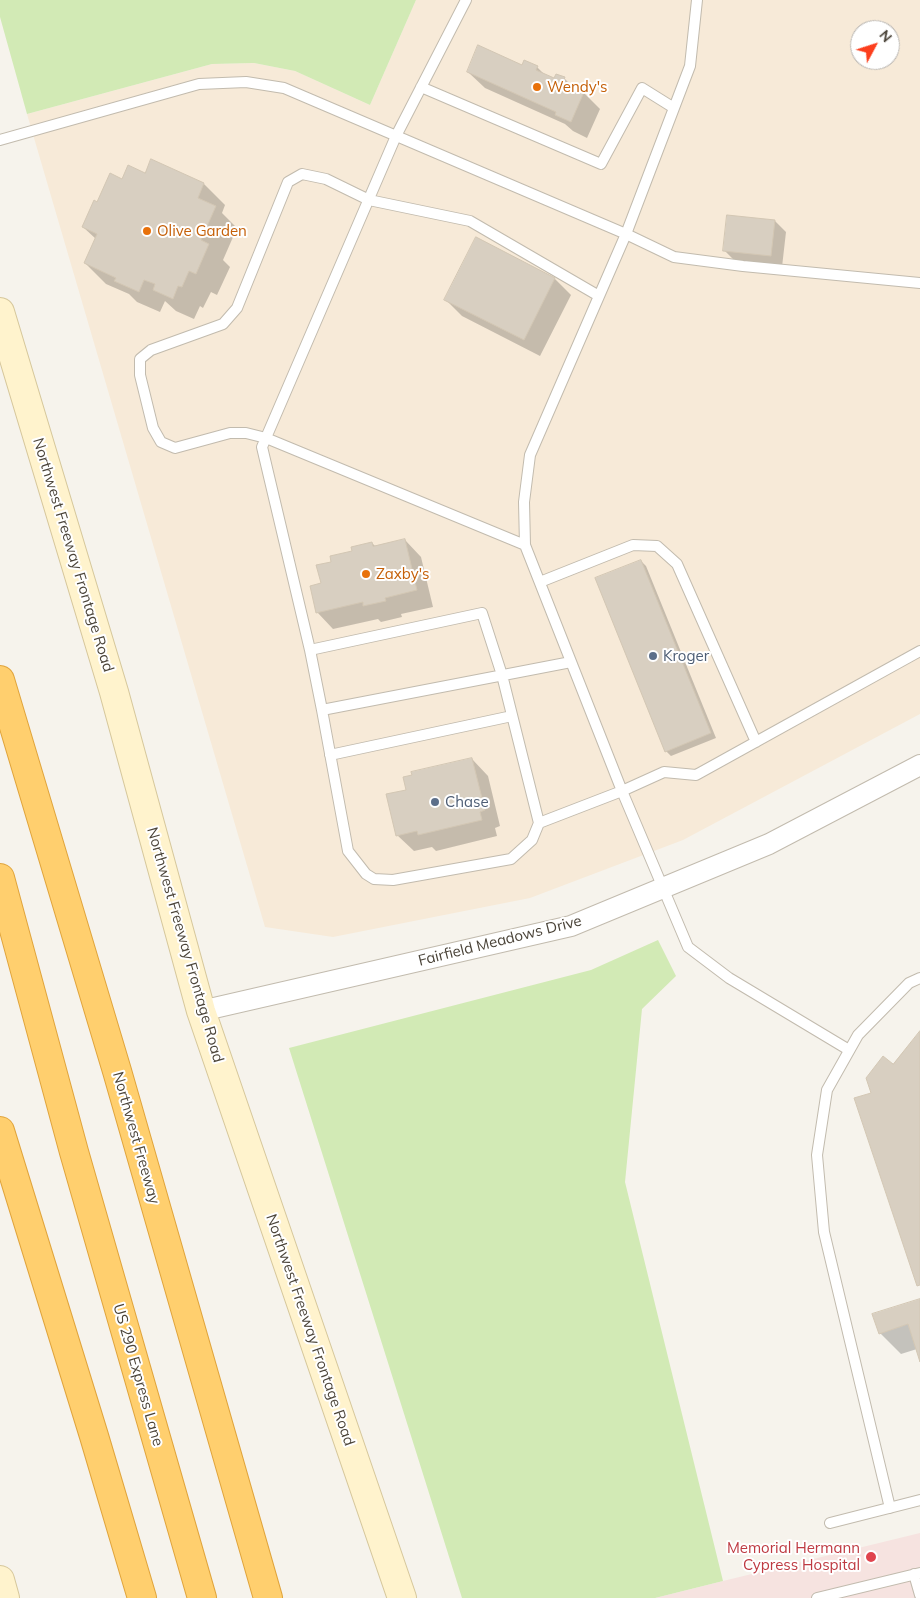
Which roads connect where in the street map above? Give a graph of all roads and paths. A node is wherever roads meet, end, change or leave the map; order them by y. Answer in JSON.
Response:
{"nodes":[{"id":1,"x":466,"y":0,"type":"edge"},
{"id":2,"x":697,"y":0,"type":"edge"},
{"id":3,"x":420,"y":88,"type":"junction"},
{"id":4,"x":674,"y":108,"type":"junction"},
{"id":5,"x":396,"y":136,"type":"junction"},
{"id":6,"x":0,"y":140,"type":"edge"},
{"id":7,"x":369,"y":200,"type":"junction"},
{"id":8,"x":626,"y":234,"type":"junction"},
{"id":9,"x":920,"y":283,"type":"edge"},
{"id":10,"x":599,"y":296,"type":"junction"},
{"id":11,"x":0,"y":312,"type":"edge"},
{"id":12,"x":266,"y":438,"type":"junction"},
{"id":13,"x":525,"y":545,"type":"junction"},
{"id":14,"x":540,"y":582,"type":"junction"},
{"id":15,"x":310,"y":650,"type":"junction"},
{"id":16,"x":920,"y":651,"type":"edge"},
{"id":17,"x":571,"y":662,"type":"junction"},
{"id":18,"x":502,"y":675,"type":"junction"},
{"id":19,"x":0,"y":680,"type":"edge"},
{"id":20,"x":322,"y":710,"type":"junction"},
{"id":21,"x":512,"y":716,"type":"junction"},
{"id":22,"x":756,"y":742,"type":"junction"},
{"id":23,"x":330,"y":755,"type":"junction"},
{"id":24,"x":920,"y":765,"type":"edge"},
{"id":25,"x":622,"y":791,"type":"junction"},
{"id":26,"x":539,"y":823,"type":"junction"},
{"id":27,"x":0,"y":878,"type":"edge"},
{"id":28,"x":663,"y":888,"type":"junction"},
{"id":29,"x":0,"y":928,"type":"edge"},
{"id":30,"x":920,"y":978,"type":"edge"},
{"id":31,"x":201,"y":1011,"type":"junction"},
{"id":32,"x":849,"y":1050,"type":"junction"},
{"id":33,"x":0,"y":1131,"type":"edge"},
{"id":34,"x":74,"y":1152,"type":"junction"},
{"id":35,"x":920,"y":1500,"type":"edge"},
{"id":36,"x":890,"y":1508,"type":"junction"},
{"id":37,"x":830,"y":1523,"type":"dead end"},
{"id":38,"x":917,"y":1573,"type":"edge"},
{"id":39,"x":0,"y":1580,"type":"edge"},
{"id":40,"x":920,"y":1596,"type":"edge"},
{"id":41,"x":5,"y":1598,"type":"edge"},
{"id":42,"x":142,"y":1598,"type":"edge"},
{"id":43,"x":202,"y":1598,"type":"edge"},
{"id":44,"x":268,"y":1598,"type":"edge"},
{"id":45,"x":402,"y":1598,"type":"edge"},
{"id":46,"x":818,"y":1598,"type":"edge"}],
"edges":[{"from":1,"to":3,"type":"lane"},
{"from":2,"to":4,"type":"lane"},
{"from":3,"to":4,"type":"lane"},
{"from":3,"to":5,"type":"lane"},
{"from":4,"to":8,"type":"lane"},
{"from":5,"to":6,"type":"lane"},
{"from":5,"to":7,"type":"lane"},
{"from":5,"to":8,"type":"lane"},
{"from":7,"to":10,"type":"lane"},
{"from":7,"to":12,"type":"lane"},
{"from":7,"to":12,"type":"lane"},
{"from":8,"to":9,"type":"lane"},
{"from":8,"to":10,"type":"lane"},
{"from":10,"to":13,"type":"lane"},
{"from":11,"to":31,"type":"main road","name":"Northwest Freeway Frontage Road"},
{"from":12,"to":13,"type":"lane"},
{"from":12,"to":15,"type":"lane"},
{"from":13,"to":14,"type":"lane"},
{"from":14,"to":17,"type":"lane"},
{"from":14,"to":22,"type":"lane"},
{"from":15,"to":18,"type":"lane"},
{"from":15,"to":20,"type":"lane"},
{"from":16,"to":22,"type":"lane"},
{"from":17,"to":18,"type":"lane"},
{"from":17,"to":25,"type":"lane"},
{"from":18,"to":20,"type":"lane"},
{"from":18,"to":21,"type":"lane"},
{"from":19,"to":44,"type":"highway","name":"Northwest Freeway"},
{"from":20,"to":23,"type":"lane"},
{"from":21,"to":23,"type":"lane"},
{"from":21,"to":26,"type":"lane"},
{"from":22,"to":25,"type":"lane"},
{"from":23,"to":26,"type":"lane"},
{"from":24,"to":28,"type":"street","name":"Fairfield Meadows Drive"},
{"from":25,"to":26,"type":"lane"},
{"from":25,"to":28,"type":"lane"},
{"from":27,"to":34,"type":"highway"},
{"from":28,"to":31,"type":"street","name":"Fairfield Meadows Drive"},
{"from":28,"to":32,"type":"lane"},
{"from":29,"to":34,"type":"highway"},
{"from":30,"to":32,"type":"lane"},
{"from":31,"to":45,"type":"main road","name":"Northwest Freeway Frontage Road"},
{"from":32,"to":36,"type":"lane"},
{"from":33,"to":42,"type":"highway"},
{"from":34,"to":43,"type":"highway","name":"US 290 Express Lane"},
{"from":35,"to":36,"type":"lane"},
{"from":36,"to":37,"type":"lane"},
{"from":38,"to":40,"type":"lane"},
{"from":38,"to":46,"type":"lane"},
{"from":39,"to":41,"type":"main road"}]}
